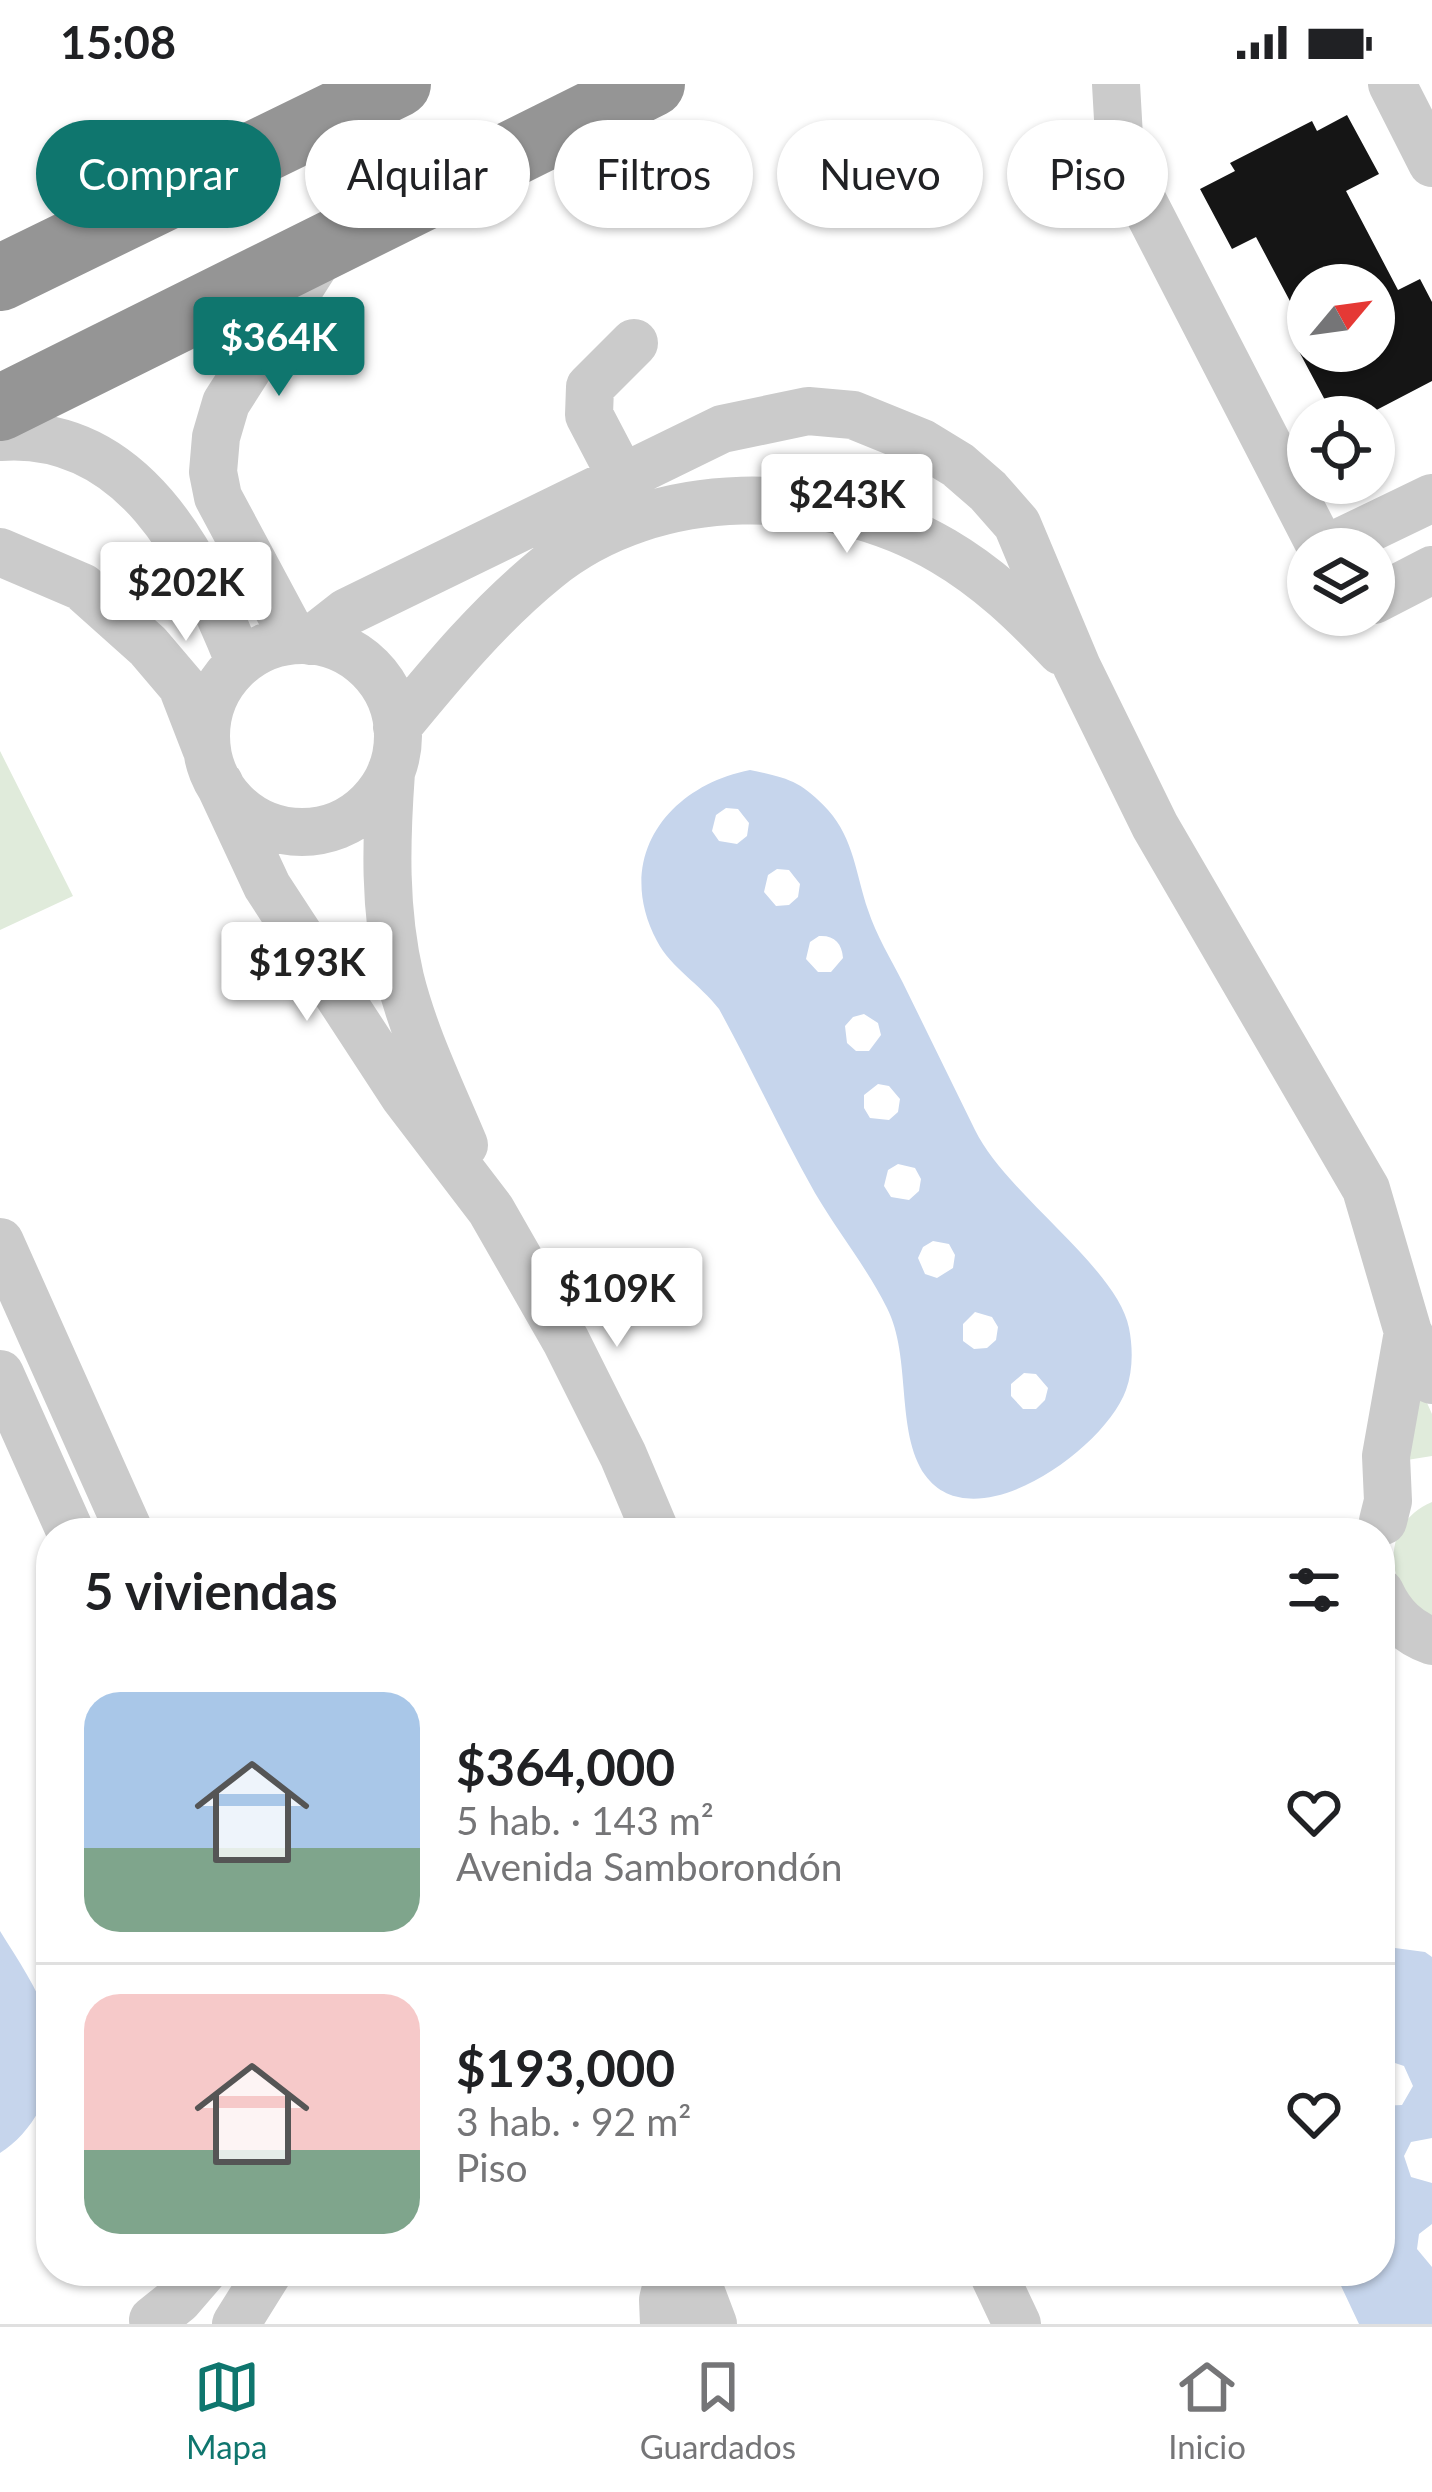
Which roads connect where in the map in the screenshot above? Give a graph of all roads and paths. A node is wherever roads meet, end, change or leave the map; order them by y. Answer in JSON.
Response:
{"nodes":[{"id":1,"x":398,"y":84,"type":"edge"},
{"id":2,"x":652,"y":84,"type":"edge"},
{"id":3,"x":1116,"y":84,"type":"edge"},
{"id":4,"x":1392,"y":84,"type":"edge"},
{"id":5,"x":1432,"y":163,"type":"edge"},
{"id":6,"x":330,"y":241,"type":"junction"},
{"id":7,"x":0,"y":278,"type":"edge"},
{"id":8,"x":634,"y":343,"type":"dead end"},
{"id":9,"x":0,"y":408,"type":"edge"},
{"id":10,"x":0,"y":437,"type":"edge"},
{"id":11,"x":622,"y":478,"type":"junction"},
{"id":12,"x":1432,"y":498,"type":"edge"},
{"id":13,"x":580,"y":523,"type":"junction"},
{"id":14,"x":1313,"y":528,"type":"edge"},
{"id":15,"x":1368,"y":528,"type":"edge"},
{"id":16,"x":0,"y":552,"type":"edge"},
{"id":17,"x":1432,"y":570,"type":"edge"},
{"id":18,"x":1395,"y":589,"type":"edge"},
{"id":19,"x":302,"y":639,"type":"junction"},
{"id":20,"x":238,"y":662,"type":"junction"},
{"id":21,"x":1076,"y":667,"type":"junction"},
{"id":22,"x":394,"y":750,"type":"junction"},
{"id":23,"x":214,"y":771,"type":"junction"},
{"id":24,"x":491,"y":1210,"type":"junction"},
{"id":25,"x":1,"y":1248,"type":"edge"},
{"id":26,"x":1408,"y":1332,"type":"junction"},
{"id":27,"x":0,"y":1374,"type":"edge"},
{"id":28,"x":1432,"y":1380,"type":"edge"},
{"id":29,"x":1432,"y":1482,"type":"edge"},
{"id":30,"x":63,"y":1518,"type":"edge"},
{"id":31,"x":123,"y":1518,"type":"edge"},
{"id":32,"x":650,"y":1518,"type":"edge"},
{"id":33,"x":1384,"y":1518,"type":"edge"},
{"id":34,"x":1387,"y":1518,"type":"edge"},
{"id":35,"x":190,"y":2286,"type":"edge"},
{"id":36,"x":260,"y":2286,"type":"edge"},
{"id":37,"x":666,"y":2286,"type":"edge"},
{"id":38,"x":699,"y":2286,"type":"edge"},
{"id":39,"x":999,"y":2286,"type":"edge"},
{"id":40,"x":150,"y":2322,"type":"edge"},
{"id":41,"x":202,"y":2324,"type":"edge"},
{"id":42,"x":236,"y":2324,"type":"edge"},
{"id":43,"x":664,"y":2324,"type":"edge"},
{"id":44,"x":713,"y":2324,"type":"edge"},
{"id":45,"x":1017,"y":2324,"type":"edge"}],
"edges":[{"from":1,"to":7,"type":"highway"},
{"from":2,"to":6,"type":"highway"},
{"from":3,"to":14,"type":"street"},
{"from":4,"to":5,"type":"street"},
{"from":6,"to":9,"type":"highway"},
{"from":6,"to":19,"type":"street"},
{"from":8,"to":11,"type":"street"},
{"from":10,"to":20,"type":"street"},
{"from":11,"to":13,"type":"street"},
{"from":11,"to":21,"type":"street"},
{"from":12,"to":15,"type":"street"},
{"from":13,"to":19,"type":"street"},
{"from":13,"to":21,"type":"street"},
{"from":13,"to":22,"type":"street"},
{"from":16,"to":23,"type":"street"},
{"from":17,"to":18,"type":"street"},
{"from":19,"to":20,"type":"street"},
{"from":19,"to":22,"type":"street"},
{"from":20,"to":23,"type":"street"},
{"from":21,"to":26,"type":"street"},
{"from":22,"to":23,"type":"street"},
{"from":22,"to":24,"type":"street"},
{"from":23,"to":24,"type":"street"},
{"from":24,"to":32,"type":"street"},
{"from":25,"to":31,"type":"street"},
{"from":26,"to":28,"type":"street"},
{"from":26,"to":33,"type":"street"},
{"from":27,"to":30,"type":"street"},
{"from":29,"to":34,"type":"street"},
{"from":35,"to":40,"type":"street"},
{"from":36,"to":42,"type":"street"},
{"from":37,"to":43,"type":"street"},
{"from":38,"to":44,"type":"street"},
{"from":39,"to":45,"type":"street"},
{"from":40,"to":41,"type":"street"}]}
